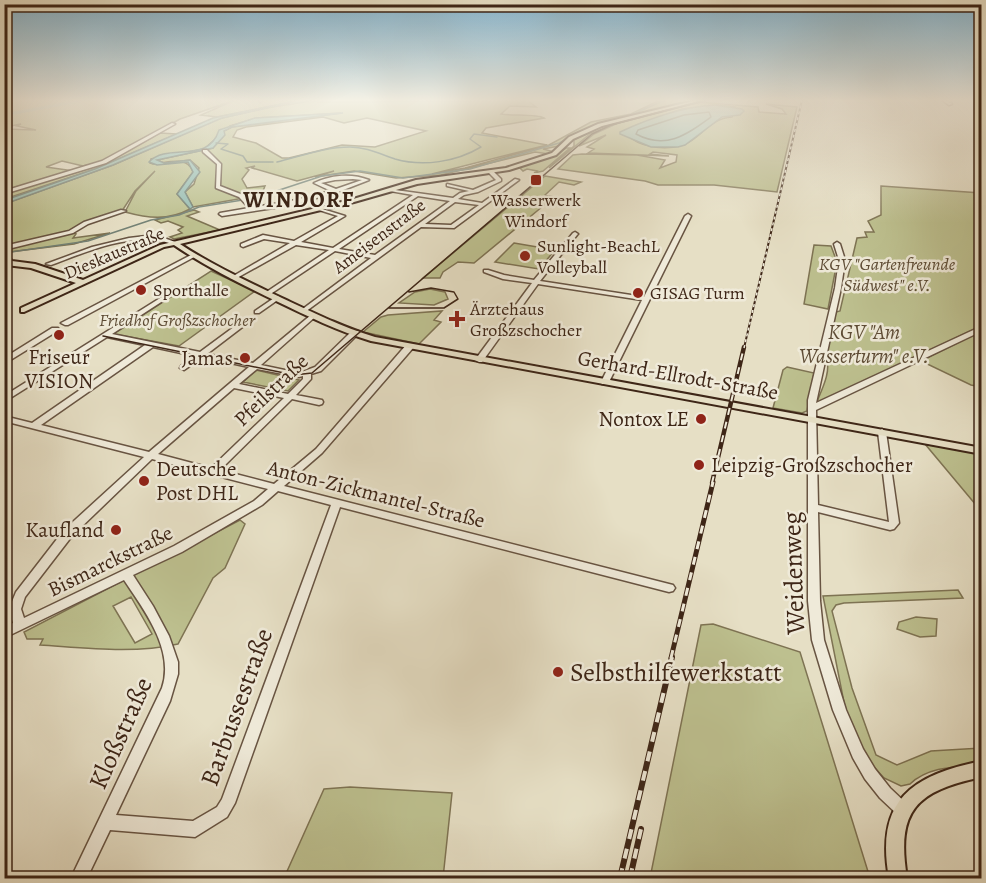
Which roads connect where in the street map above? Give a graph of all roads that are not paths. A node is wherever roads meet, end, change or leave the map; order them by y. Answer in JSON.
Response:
{"nodes":[{"id":1,"x":142,"y":141,"type":"edge"},
{"id":2,"x":568,"y":141,"type":"edge"},
{"id":3,"x":205,"y":152,"type":"dead end"},
{"id":4,"x":491,"y":172,"type":"junction"},
{"id":5,"x":517,"y":180,"type":"dead end"},
{"id":6,"x":449,"y":185,"type":"dead end"},
{"id":7,"x":390,"y":190,"type":"junction"},
{"id":8,"x":336,"y":191,"type":"junction"},
{"id":9,"x":476,"y":191,"type":"junction"},
{"id":10,"x":4,"y":193,"type":"edge"},
{"id":11,"x":416,"y":195,"type":"junction"},
{"id":12,"x":453,"y":200,"type":"junction"},
{"id":13,"x":287,"y":204,"type":"junction"},
{"id":14,"x":481,"y":204,"type":"junction"},
{"id":15,"x":321,"y":209,"type":"junction"},
{"id":16,"x":254,"y":210,"type":"junction"},
{"id":17,"x":123,"y":211,"type":"dead end"},
{"id":18,"x":302,"y":213,"type":"junction"},
{"id":19,"x":222,"y":214,"type":"dead end"},
{"id":20,"x":688,"y":216,"type":"dead end"},
{"id":21,"x":419,"y":225,"type":"junction"},
{"id":22,"x":575,"y":234,"type":"dead end"},
{"id":23,"x":175,"y":243,"type":"junction"},
{"id":24,"x":293,"y":243,"type":"junction"},
{"id":25,"x":837,"y":244,"type":"dead end"},
{"id":26,"x":243,"y":245,"type":"dead end"},
{"id":27,"x":4,"y":248,"type":"edge"},
{"id":28,"x":333,"y":249,"type":"junction"},
{"id":29,"x":193,"y":256,"type":"junction"},
{"id":30,"x":376,"y":256,"type":"junction"},
{"id":31,"x":5,"y":258,"type":"edge"},
{"id":32,"x":49,"y":264,"type":"dead end"},
{"id":33,"x":486,"y":271,"type":"dead end"},
{"id":34,"x":233,"y":278,"type":"junction"},
{"id":35,"x":81,"y":282,"type":"junction"},
{"id":36,"x":536,"y":282,"type":"junction"},
{"id":37,"x":173,"y":292,"type":"dead end"},
{"id":38,"x":267,"y":294,"type":"junction"},
{"id":39,"x":277,"y":298,"type":"junction"},
{"id":40,"x":646,"y":299,"type":"junction"},
{"id":41,"x":24,"y":310,"type":"dead end"},
{"id":42,"x":303,"y":311,"type":"junction"},
{"id":43,"x":257,"y":312,"type":"dead end"},
{"id":44,"x":313,"y":316,"type":"junction"},
{"id":45,"x":65,"y":323,"type":"dead end"},
{"id":46,"x":242,"y":323,"type":"dead end"},
{"id":47,"x":981,"y":328,"type":"edge"},
{"id":48,"x":55,"y":330,"type":"dead end"},
{"id":49,"x":355,"y":333,"type":"junction"},
{"id":50,"x":106,"y":335,"type":"junction"},
{"id":51,"x":152,"y":344,"type":"junction"},
{"id":52,"x":410,"y":346,"type":"junction"},
{"id":53,"x":202,"y":354,"type":"junction"},
{"id":54,"x":479,"y":360,"type":"junction"},
{"id":55,"x":4,"y":362,"type":"edge"},
{"id":56,"x":255,"y":364,"type":"junction"},
{"id":57,"x":184,"y":368,"type":"dead end"},
{"id":58,"x":307,"y":374,"type":"junction"},
{"id":59,"x":605,"y":382,"type":"junction"},
{"id":60,"x":232,"y":384,"type":"junction"},
{"id":61,"x":291,"y":396,"type":"junction"},
{"id":62,"x":4,"y":400,"type":"edge"},
{"id":63,"x":319,"y":402,"type":"dead end"},
{"id":64,"x":813,"y":408,"type":"junction"},
{"id":65,"x":4,"y":418,"type":"edge"},
{"id":66,"x":813,"y":420,"type":"junction"},
{"id":67,"x":33,"y":426,"type":"junction"},
{"id":68,"x":882,"y":432,"type":"junction"},
{"id":69,"x":981,"y":451,"type":"edge"},
{"id":70,"x":150,"y":456,"type":"junction"},
{"id":71,"x":212,"y":472,"type":"junction"},
{"id":72,"x":277,"y":489,"type":"junction"},
{"id":73,"x":336,"y":504,"type":"junction"},
{"id":74,"x":815,"y":508,"type":"junction"},
{"id":75,"x":127,"y":575,"type":"junction"},
{"id":76,"x":669,"y":588,"type":"dead end"},
{"id":77,"x":20,"y":626,"type":"junction"},
{"id":78,"x":4,"y":633,"type":"edge"},
{"id":79,"x":981,"y":769,"type":"edge"},
{"id":80,"x":903,"y":810,"type":"junction"},
{"id":81,"x":106,"y":822,"type":"junction"},
{"id":82,"x":79,"y":879,"type":"edge"},
{"id":83,"x":898,"y":879,"type":"edge"}],
"edges":[{"from":1,"to":10,"type":"street"},
{"from":2,"to":4,"type":"main road","name":"Dieskaustraße"},
{"from":3,"to":16,"type":"street"},
{"from":4,"to":7,"type":"main road","name":"Dieskaustraße"},
{"from":4,"to":9,"type":"street","name":"Ameisenstraße"},
{"from":5,"to":14,"type":"street"},
{"from":6,"to":9,"type":"street","name":"Ameisenstraße"},
{"from":7,"to":11,"type":"street"},
{"from":7,"to":15,"type":"main road","name":"Dieskaustraße"},
{"from":8,"to":8,"type":"street"},
{"from":8,"to":13,"type":"street"},
{"from":9,"to":12,"type":"street","name":"Ameisenstraße"},
{"from":11,"to":12,"type":"street"},
{"from":11,"to":28,"type":"street"},
{"from":12,"to":14,"type":"street"},
{"from":12,"to":21,"type":"street","name":"Ameisenstraße"},
{"from":13,"to":16,"type":"street"},
{"from":13,"to":18,"type":"street"},
{"from":14,"to":21,"type":"street"},
{"from":15,"to":18,"type":"main road","name":"Dieskaustraße"},
{"from":15,"to":24,"type":"street"},
{"from":16,"to":19,"type":"street"},
{"from":17,"to":27,"type":"street"},
{"from":18,"to":23,"type":"main road","name":"Dieskaustraße"},
{"from":20,"to":40,"type":"street"},
{"from":21,"to":30,"type":"street","name":"Ameisenstraße"},
{"from":22,"to":36,"type":"street"},
{"from":23,"to":29,"type":"main road","name":"Gerhard-Ellrodt-Straße"},
{"from":23,"to":32,"type":"street"},
{"from":23,"to":35,"type":"main road","name":"Dieskaustraße"},
{"from":24,"to":26,"type":"street"},
{"from":24,"to":28,"type":"street"},
{"from":24,"to":34,"type":"street"},
{"from":25,"to":64,"type":"street","name":"Weidenweg"},
{"from":28,"to":30,"type":"street"},
{"from":28,"to":38,"type":"street"},
{"from":29,"to":34,"type":"main road","name":"Gerhard-Ellrodt-Straße"},
{"from":29,"to":45,"type":"street"},
{"from":30,"to":42,"type":"street","name":"Ameisenstraße"},
{"from":31,"to":35,"type":"main road"},
{"from":33,"to":36,"type":"street"},
{"from":34,"to":38,"type":"main road","name":"Gerhard-Ellrodt-Straße"},
{"from":35,"to":41,"type":"main road","name":"Dieskaustraße"},
{"from":36,"to":40,"type":"street"},
{"from":36,"to":54,"type":"street"},
{"from":37,"to":50,"type":"street"},
{"from":38,"to":39,"type":"main road","name":"Gerhard-Ellrodt-Straße"},
{"from":39,"to":42,"type":"main road","name":"Gerhard-Ellrodt-Straße"},
{"from":39,"to":43,"type":"street"},
{"from":40,"to":59,"type":"street"},
{"from":42,"to":44,"type":"main road","name":"Gerhard-Ellrodt-Straße"},
{"from":44,"to":49,"type":"main road","name":"Gerhard-Ellrodt-Straße"},
{"from":44,"to":56,"type":"street"},
{"from":46,"to":53,"type":"street"},
{"from":47,"to":64,"type":"street"},
{"from":48,"to":55,"type":"street"},
{"from":49,"to":52,"type":"main road","name":"Gerhard-Ellrodt-Straße"},
{"from":49,"to":58,"type":"street","name":"Pfeilstraße"},
{"from":50,"to":51,"type":"street"},
{"from":50,"to":62,"type":"street"},
{"from":51,"to":53,"type":"street"},
{"from":51,"to":67,"type":"street"},
{"from":52,"to":54,"type":"main road","name":"Gerhard-Ellrodt-Straße"},
{"from":52,"to":72,"type":"street","name":"Bismarckstraße"},
{"from":53,"to":56,"type":"street"},
{"from":53,"to":57,"type":"street"},
{"from":54,"to":59,"type":"main road","name":"Gerhard-Ellrodt-Straße"},
{"from":56,"to":58,"type":"street"},
{"from":56,"to":60,"type":"street"},
{"from":58,"to":61,"type":"street","name":"Pfeilstraße"},
{"from":59,"to":66,"type":"main road","name":"Gerhard-Ellrodt-Straße"},
{"from":60,"to":61,"type":"street"},
{"from":60,"to":70,"type":"street"},
{"from":61,"to":63,"type":"street"},
{"from":61,"to":71,"type":"street","name":"Pfeilstraße"},
{"from":64,"to":66,"type":"street","name":"Weidenweg"},
{"from":65,"to":67,"type":"street","name":"Anton-Zickmantel-Straße"},
{"from":66,"to":68,"type":"main road","name":"Gerhard-Ellrodt-Straße"},
{"from":66,"to":74,"type":"street","name":"Weidenweg"},
{"from":67,"to":70,"type":"street","name":"Anton-Zickmantel-Straße"},
{"from":68,"to":69,"type":"main road","name":"Gerhard-Ellrodt-Straße"},
{"from":68,"to":74,"type":"street"},
{"from":70,"to":71,"type":"street","name":"Anton-Zickmantel-Straße"},
{"from":70,"to":77,"type":"street"},
{"from":71,"to":72,"type":"street","name":"Anton-Zickmantel-Straße"},
{"from":72,"to":73,"type":"street","name":"Anton-Zickmantel-Straße"},
{"from":72,"to":75,"type":"street","name":"Bismarckstraße"},
{"from":73,"to":76,"type":"street","name":"Anton-Zickmantel-Straße"},
{"from":73,"to":81,"type":"street","name":"Barbussestraße"},
{"from":74,"to":80,"type":"street","name":"Weidenweg"},
{"from":75,"to":77,"type":"street","name":"Bismarckstraße"},
{"from":75,"to":81,"type":"street","name":"Kloßstraße"},
{"from":77,"to":78,"type":"street","name":"Bismarckstraße"},
{"from":79,"to":80,"type":"main road"},
{"from":80,"to":83,"type":"main road"},
{"from":81,"to":82,"type":"street","name":"Kloßstraße"}]}
